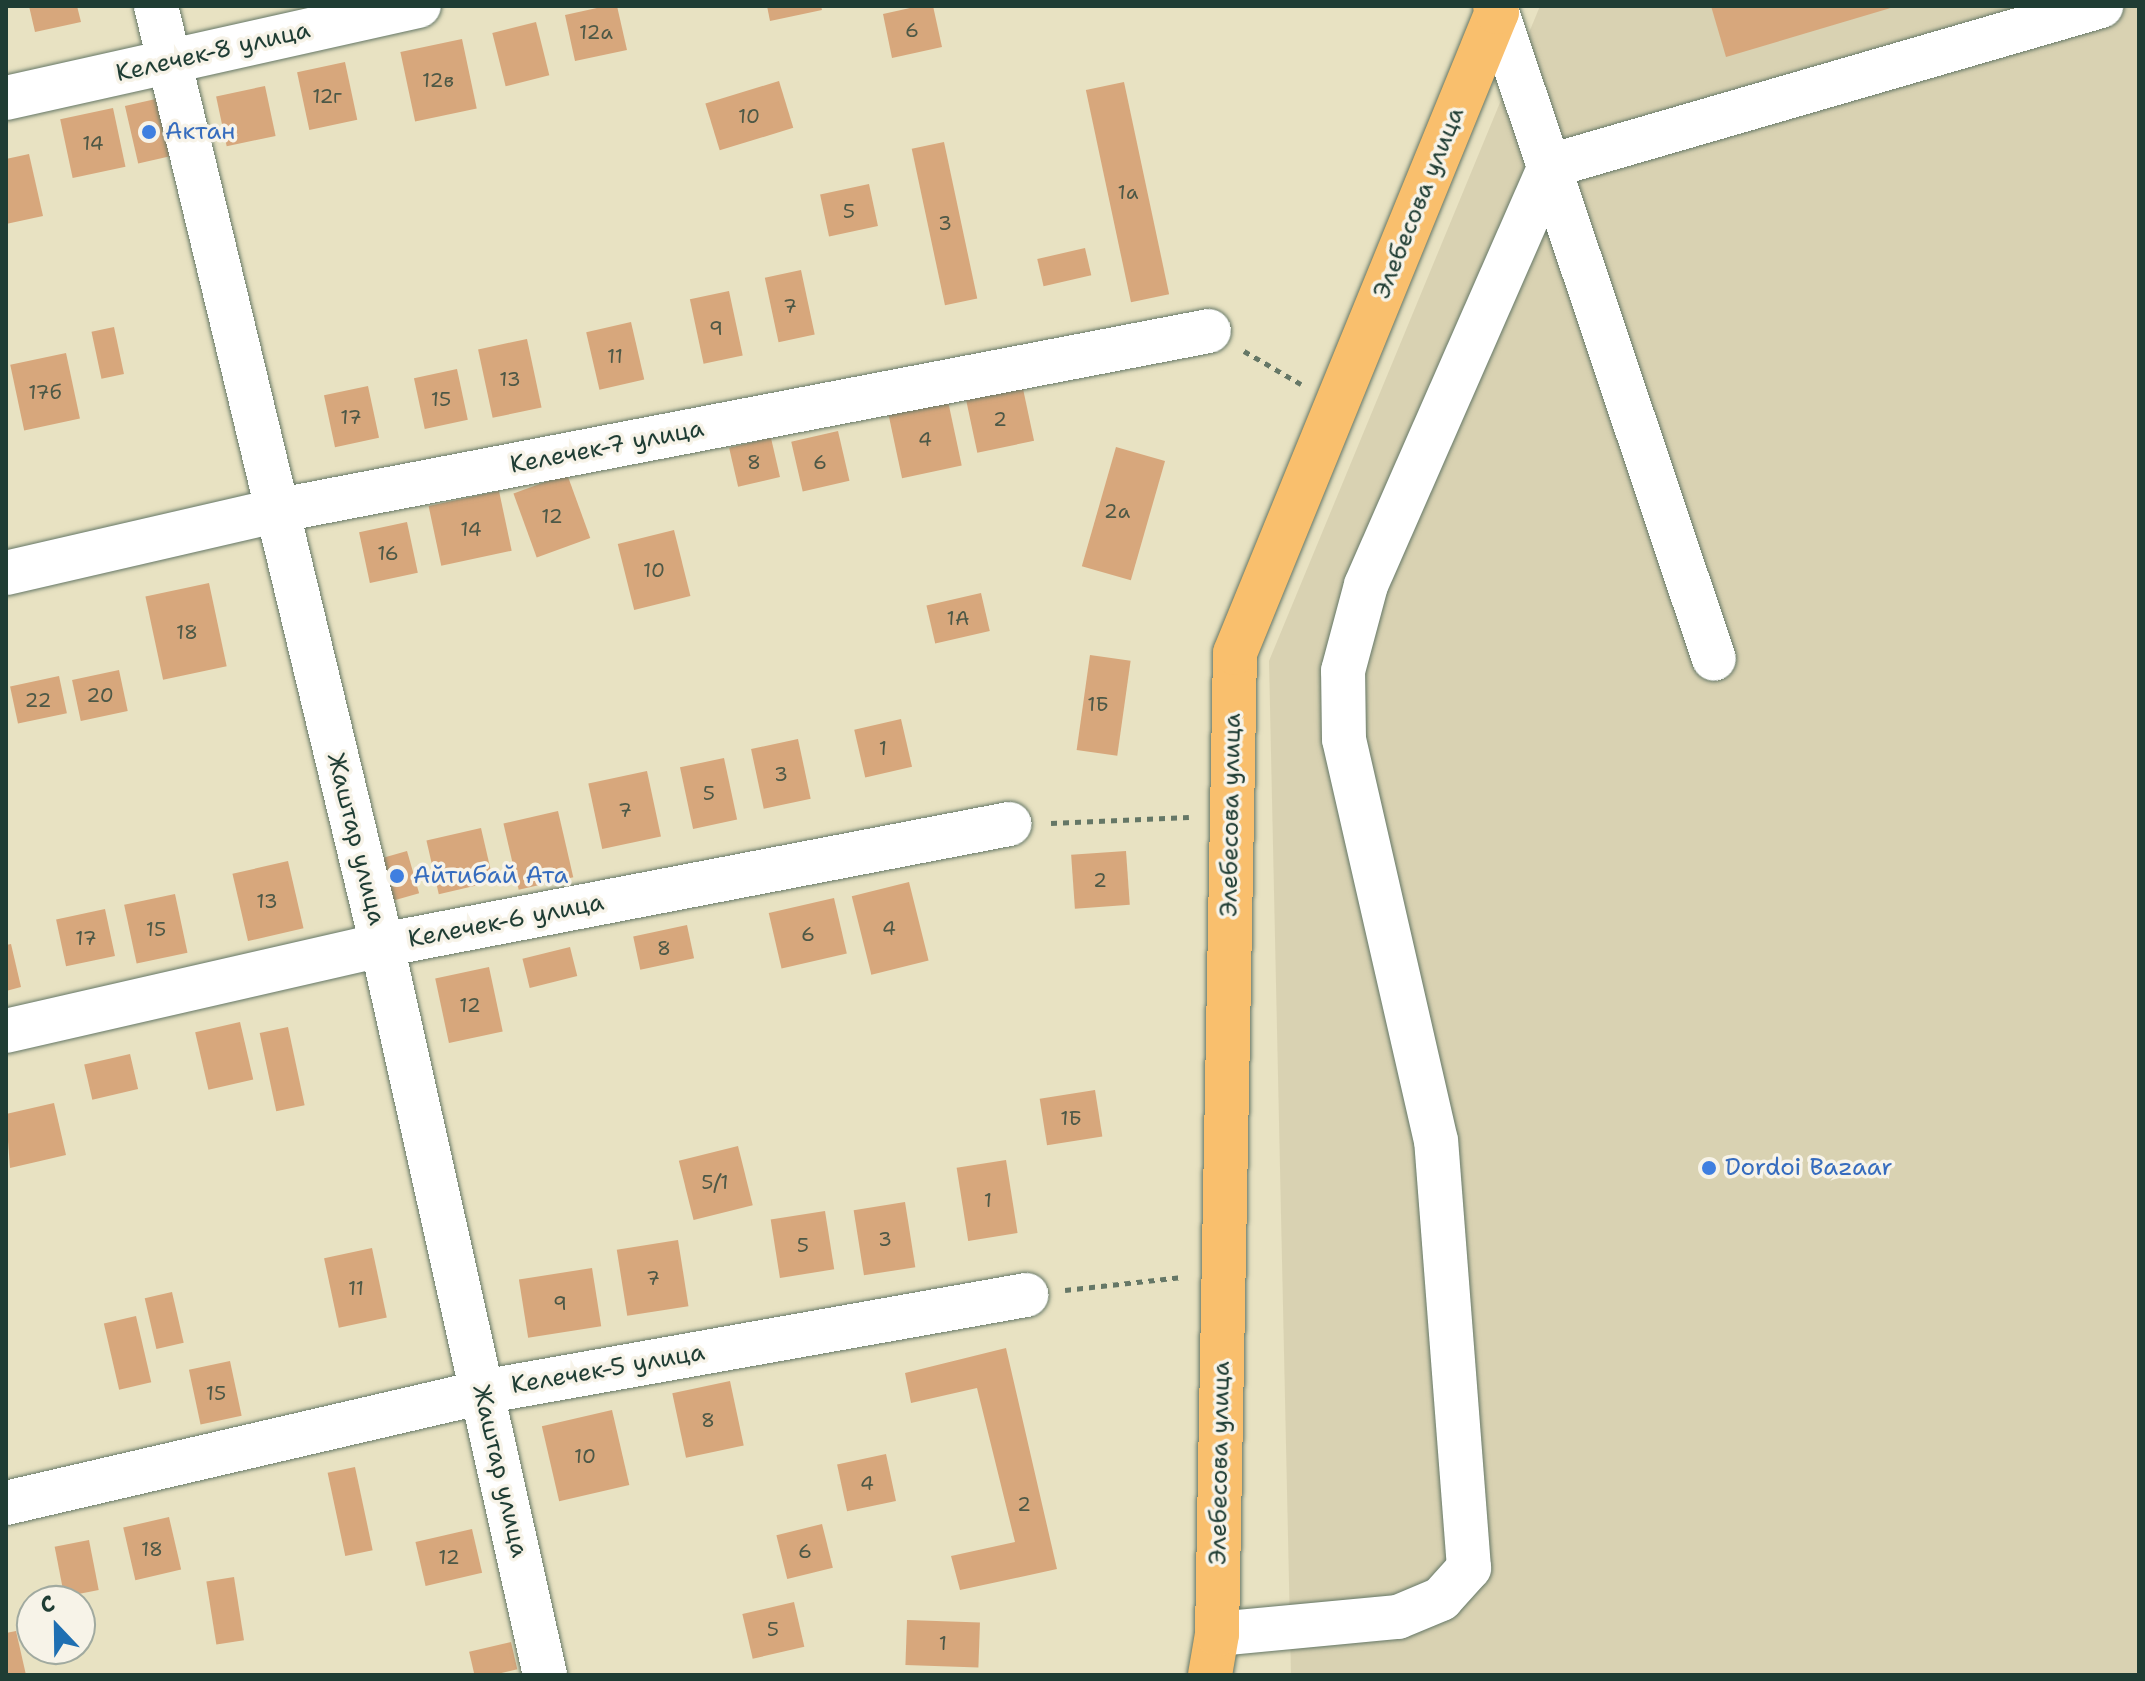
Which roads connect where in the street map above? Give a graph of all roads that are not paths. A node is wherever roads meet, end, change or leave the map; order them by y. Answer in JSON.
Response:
{"nodes":[{"id":1,"x":156,"y":6,"type":"edge"},
{"id":2,"x":419,"y":6,"type":"edge"},
{"id":3,"x":2101,"y":6,"type":"edge"},
{"id":4,"x":1496,"y":9,"type":"edge"},
{"id":5,"x":168,"y":62,"type":"junction"},
{"id":6,"x":6,"y":98,"type":"edge"},
{"id":7,"x":1550,"y":166,"type":"junction"},
{"id":8,"x":1209,"y":331,"type":"road end"},
{"id":9,"x":275,"y":511,"type":"junction"},
{"id":10,"x":6,"y":573,"type":"edge"},
{"id":11,"x":1714,"y":659,"type":"dead end"},
{"id":12,"x":1009,"y":824,"type":"road end"},
{"id":13,"x":382,"y":945,"type":"junction"},
{"id":14,"x":6,"y":1031,"type":"edge"},
{"id":15,"x":1026,"y":1295,"type":"road end"},
{"id":16,"x":482,"y":1392,"type":"junction"},
{"id":17,"x":6,"y":1503,"type":"edge"},
{"id":18,"x":1214,"y":1655,"type":"edge"},
{"id":19,"x":545,"y":1675,"type":"edge"}],
"edges":[{"from":1,"to":5,"type":"street","name":"Жаштар улица"},
{"from":2,"to":5,"type":"street","name":"Келечек-8 улица"},
{"from":3,"to":7,"type":"street"},
{"from":4,"to":7,"type":"street"},
{"from":4,"to":18,"type":"main road","name":"Элебесова улица"},
{"from":5,"to":6,"type":"street","name":"Келечек-8 улица"},
{"from":5,"to":9,"type":"street","name":"Жаштар улица"},
{"from":7,"to":11,"type":"street"},
{"from":7,"to":18,"type":"street"},
{"from":8,"to":9,"type":"street","name":"Келечек-7 улица"},
{"from":9,"to":10,"type":"street","name":"Келечек-7 улица"},
{"from":9,"to":13,"type":"street","name":"Жаштар улица"},
{"from":12,"to":13,"type":"street","name":"Келечек-6 улица"},
{"from":13,"to":14,"type":"street","name":"Келечек-6 улица"},
{"from":13,"to":16,"type":"street","name":"Жаштар улица"},
{"from":15,"to":16,"type":"street","name":"Келечек-5 улица"},
{"from":16,"to":17,"type":"street","name":"Келечек-5 улица"},
{"from":16,"to":19,"type":"street","name":"Жаштар улица"}]}
